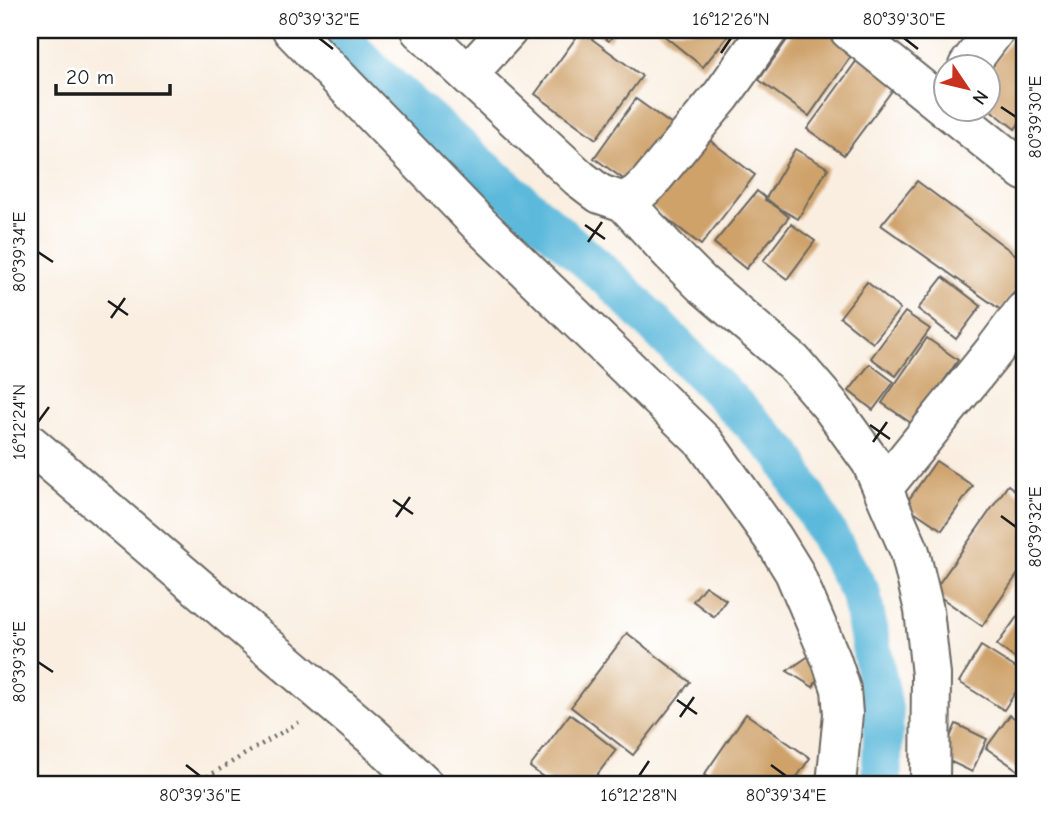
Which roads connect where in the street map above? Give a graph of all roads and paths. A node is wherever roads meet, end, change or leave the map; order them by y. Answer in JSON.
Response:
{"nodes":[{"id":1,"x":292,"y":30,"type":"edge"},
{"id":2,"x":419,"y":30,"type":"edge"},
{"id":3,"x":508,"y":30,"type":"edge"},
{"id":4,"x":768,"y":30,"type":"edge"},
{"id":5,"x":849,"y":30,"type":"edge"},
{"id":6,"x":995,"y":30,"type":"edge"},
{"id":7,"x":978,"y":52,"type":"edge"},
{"id":8,"x":468,"y":74,"type":"junction"},
{"id":9,"x":932,"y":93,"type":"edge"},
{"id":10,"x":967,"y":122,"type":"edge"},
{"id":11,"x":1024,"y":171,"type":"edge"},
{"id":12,"x":624,"y":202,"type":"junction"},
{"id":13,"x":1024,"y":311,"type":"edge"},
{"id":14,"x":30,"y":444,"type":"edge"},
{"id":15,"x":883,"y":488,"type":"junction"},
{"id":16,"x":332,"y":702,"type":"junction"},
{"id":17,"x":195,"y":784,"type":"edge"},
{"id":18,"x":423,"y":784,"type":"edge"},
{"id":19,"x":836,"y":784,"type":"edge"},
{"id":20,"x":930,"y":784,"type":"edge"}],
"edges":[{"from":1,"to":19,"type":"street"},
{"from":2,"to":8,"type":"street"},
{"from":3,"to":8,"type":"street"},
{"from":4,"to":12,"type":"street"},
{"from":5,"to":9,"type":"street"},
{"from":6,"to":7,"type":"street"},
{"from":8,"to":12,"type":"street"},
{"from":10,"to":11,"type":"street"},
{"from":12,"to":15,"type":"street"},
{"from":13,"to":15,"type":"street"},
{"from":14,"to":16,"type":"street"},
{"from":15,"to":20,"type":"street"},
{"from":16,"to":17,"type":"path"},
{"from":16,"to":18,"type":"street"}]}
